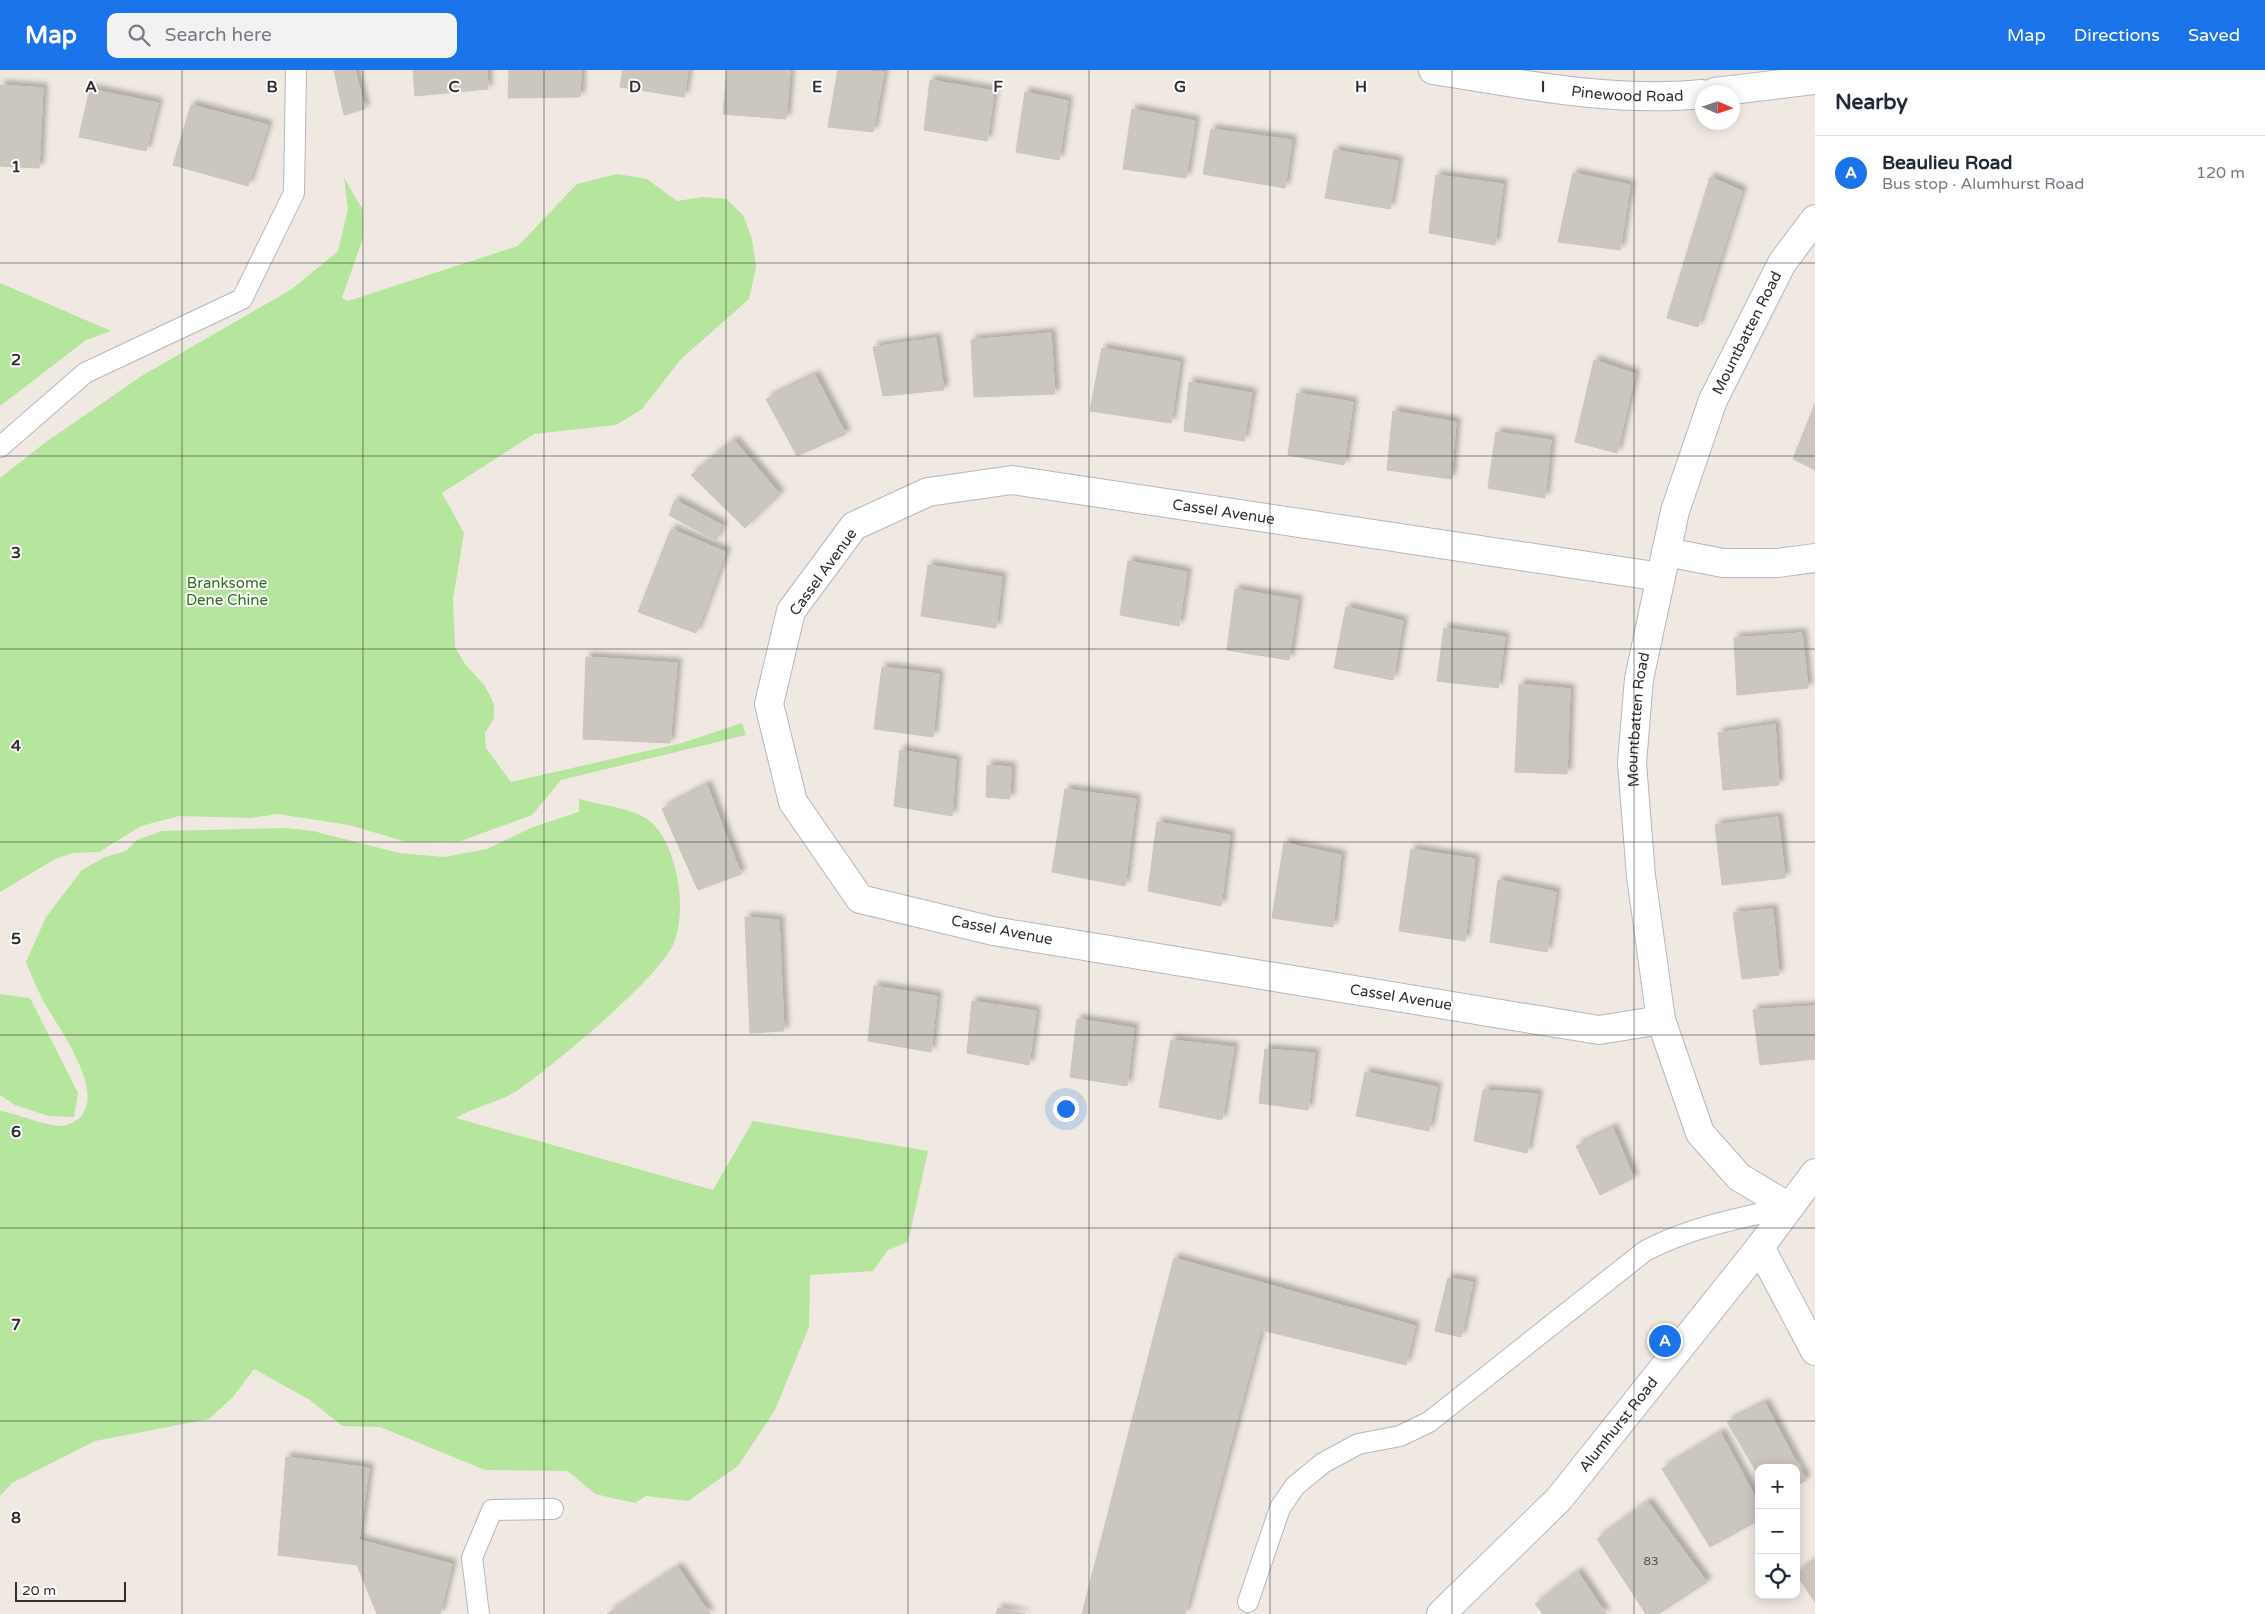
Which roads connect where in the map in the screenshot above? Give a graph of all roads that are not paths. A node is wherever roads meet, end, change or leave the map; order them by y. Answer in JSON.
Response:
{"nodes":[{"id":1,"x":296,"y":70,"type":"edge"},
{"id":2,"x":1433,"y":70,"type":"edge"},
{"id":3,"x":1815,"y":80,"type":"edge"},
{"id":4,"x":1740,"y":89,"type":"edge"},
{"id":5,"x":1695,"y":95,"type":"edge"},
{"id":6,"x":1815,"y":219,"type":"edge"},
{"id":7,"x":0,"y":447,"type":"edge"},
{"id":8,"x":1815,"y":558,"type":"edge"},
{"id":9,"x":1664,"y":564,"type":"junction"},
{"id":10,"x":1661,"y":1020,"type":"junction"},
{"id":11,"x":1815,"y":1172,"type":"edge"},
{"id":12,"x":1789,"y":1206,"type":"junction"},
{"id":13,"x":1760,"y":1247,"type":"junction"},
{"id":14,"x":1815,"y":1351,"type":"edge"},
{"id":15,"x":553,"y":1510,"type":"dead end"},
{"id":16,"x":1248,"y":1602,"type":"dead end"},
{"id":17,"x":479,"y":1614,"type":"edge"},
{"id":18,"x":1441,"y":1614,"type":"edge"}],
"edges":[{"from":1,"to":7,"type":"lane"},
{"from":2,"to":5,"type":"street","name":"Pinewood Road"},
{"from":3,"to":4,"type":"street"},
{"from":6,"to":9,"type":"street","name":"Mountbatten Road"},
{"from":8,"to":9,"type":"street","name":"Cassel Avenue"},
{"from":9,"to":10,"type":"street","name":"Mountbatten Road"},
{"from":9,"to":10,"type":"street","name":"Cassel Avenue"},
{"from":10,"to":12,"type":"street","name":"Mountbatten Road"},
{"from":11,"to":12,"type":"street","name":"Alumhurst Road"},
{"from":12,"to":13,"type":"street","name":"Alumhurst Road"},
{"from":12,"to":16,"type":"lane"},
{"from":13,"to":14,"type":"street"},
{"from":13,"to":18,"type":"street","name":"Alumhurst Road"},
{"from":15,"to":17,"type":"lane"}]}
